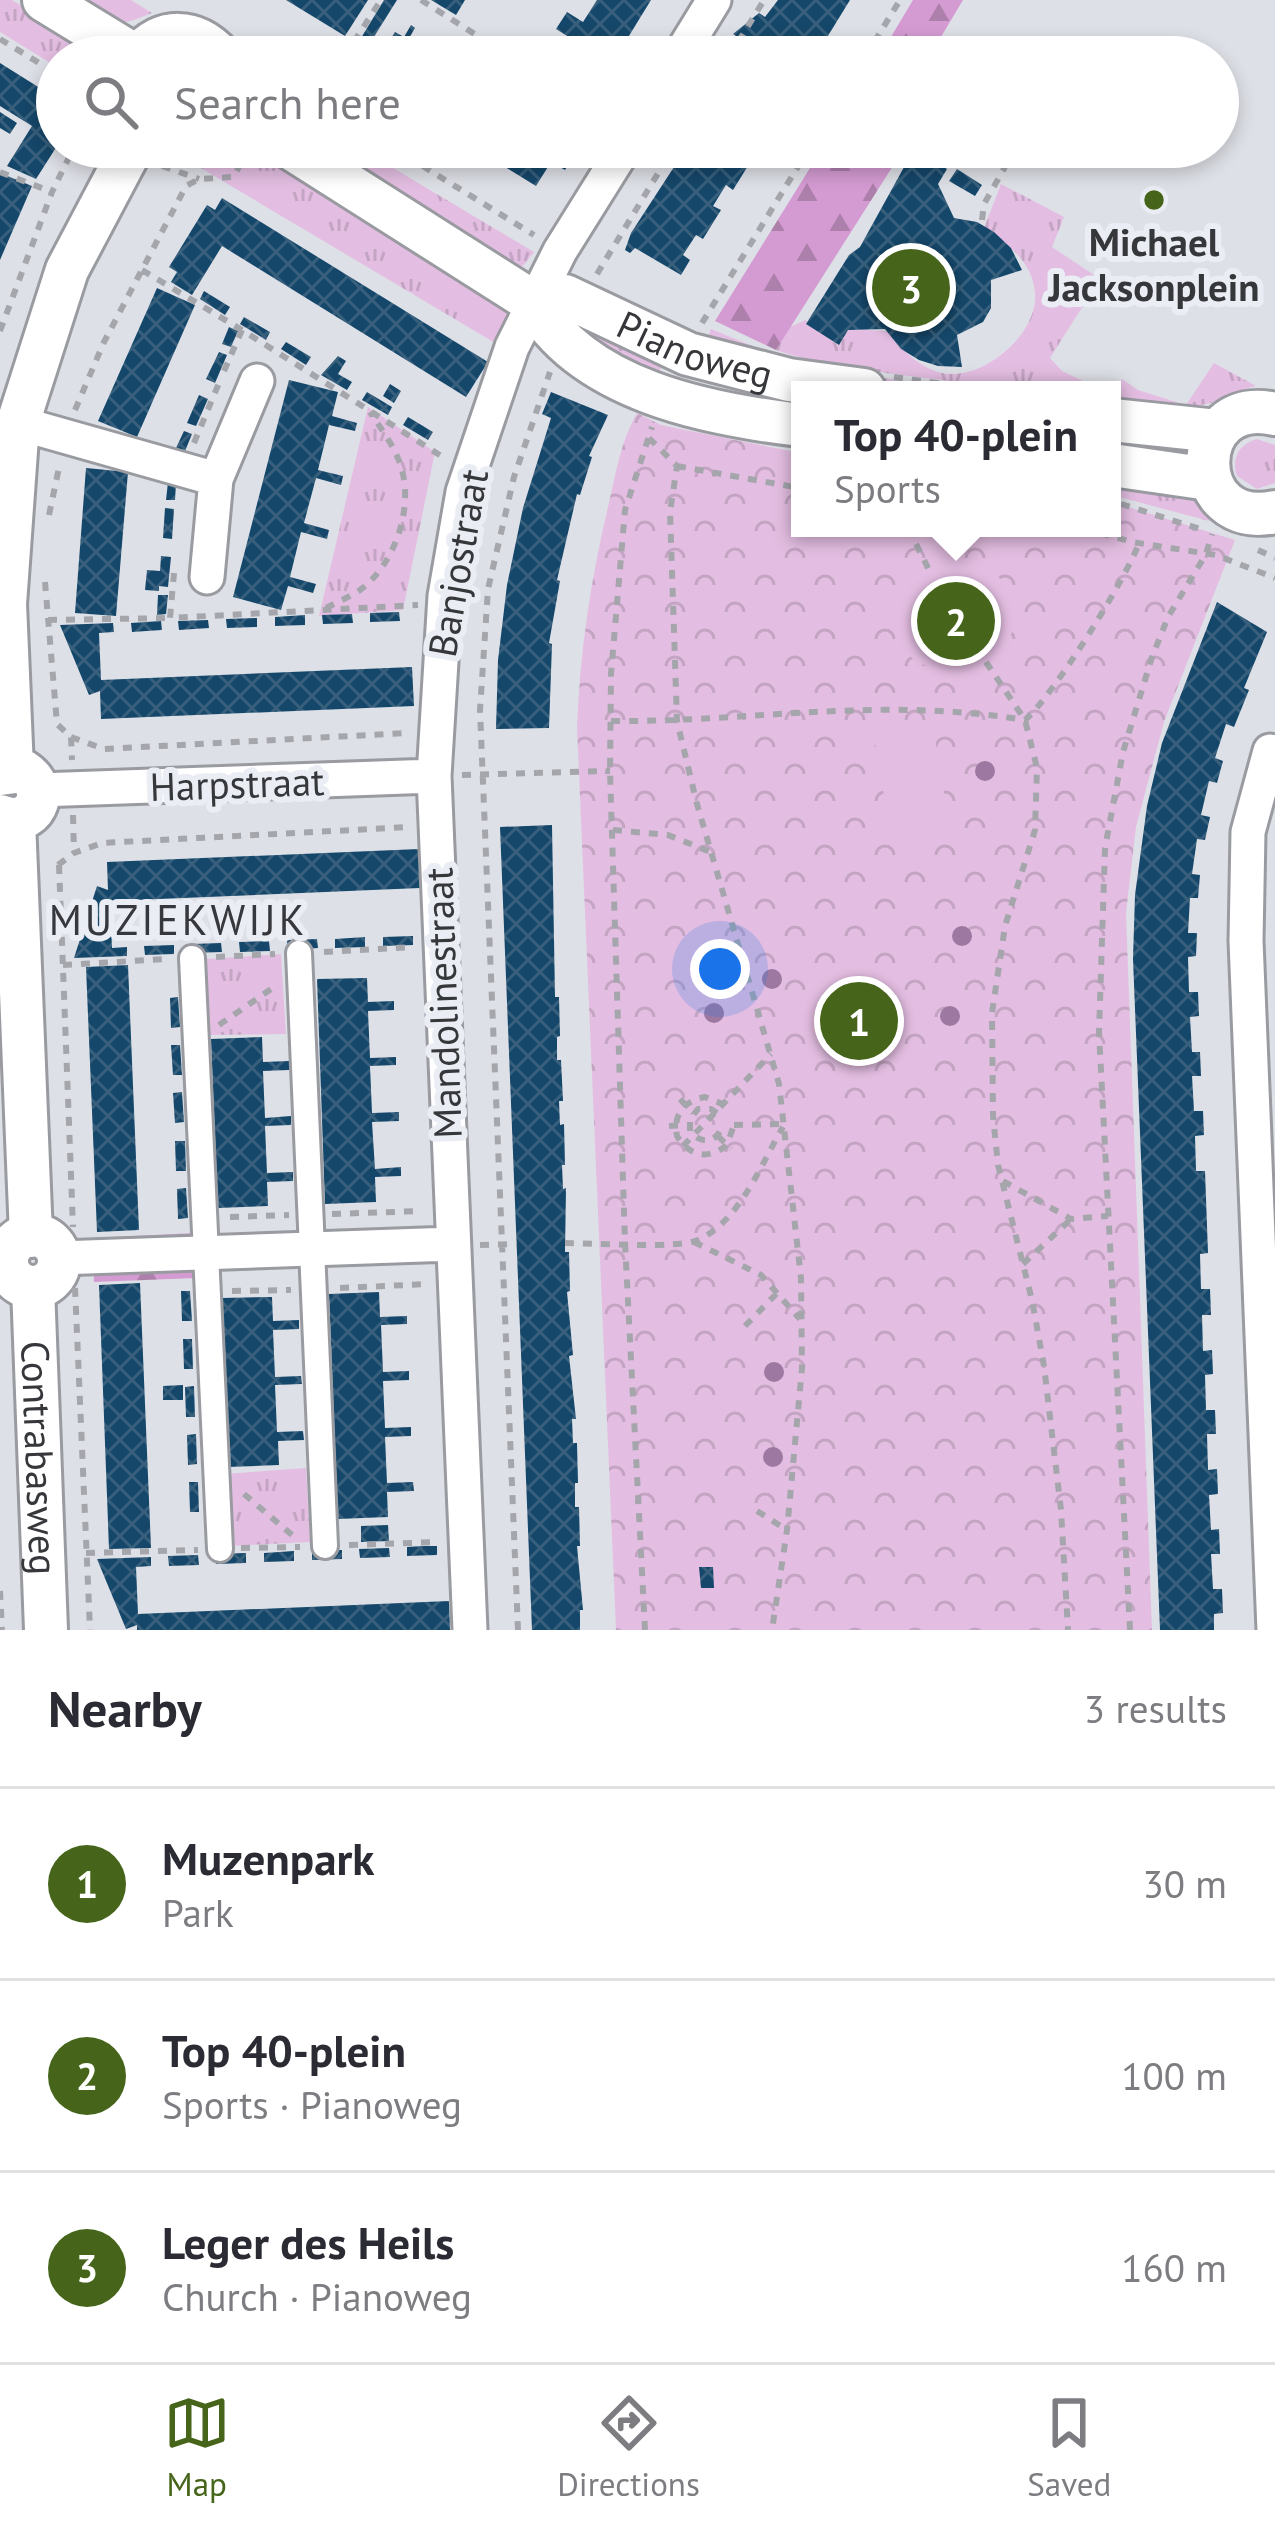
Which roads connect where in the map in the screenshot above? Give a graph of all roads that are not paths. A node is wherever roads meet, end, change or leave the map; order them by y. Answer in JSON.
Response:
{"nodes":[{"id":1,"x":44,"y":0,"type":"edge"},
{"id":2,"x":714,"y":0,"type":"edge"},
{"id":3,"x":103,"y":36,"type":"edge"},
{"id":4,"x":693,"y":36,"type":"edge"},
{"id":5,"x":121,"y":168,"type":"edge"},
{"id":6,"x":322,"y":168,"type":"edge"},
{"id":7,"x":613,"y":168,"type":"edge"},
{"id":8,"x":532,"y":302,"type":"junction"},
{"id":9,"x":569,"y":320,"type":"junction"},
{"id":10,"x":256,"y":381,"type":"dead end"},
{"id":11,"x":796,"y":381,"type":"edge"},
{"id":12,"x":1275,"y":414,"type":"edge"},
{"id":13,"x":1121,"y":421,"type":"edge"},
{"id":14,"x":18,"y":423,"type":"junction"},
{"id":15,"x":791,"y":425,"type":"edge"},
{"id":16,"x":1217,"y":431,"type":"junction"},
{"id":17,"x":1121,"y":468,"type":"edge"},
{"id":18,"x":216,"y":478,"type":"junction"},
{"id":19,"x":1218,"y":506,"type":"junction"},
{"id":20,"x":1275,"y":512,"type":"edge"},
{"id":21,"x":207,"y":577,"type":"dead end"},
{"id":22,"x":1275,"y":754,"type":"edge"},
{"id":23,"x":435,"y":757,"type":"junction"},
{"id":24,"x":13,"y":794,"type":"edge"},
{"id":25,"x":1261,"y":940,"type":"edge"},
{"id":26,"x":192,"y":958,"type":"road end"},
{"id":27,"x":300,"y":961,"type":"road end"},
{"id":28,"x":1266,"y":1207,"type":"edge"},
{"id":29,"x":452,"y":1244,"type":"junction"},
{"id":30,"x":311,"y":1249,"type":"junction"},
{"id":31,"x":209,"y":1253,"type":"junction"},
{"id":32,"x":41,"y":1260,"type":"junction"},
{"id":33,"x":326,"y":1546,"type":"road end"},
{"id":34,"x":220,"y":1549,"type":"road end"},
{"id":35,"x":46,"y":1630,"type":"edge"},
{"id":36,"x":470,"y":1630,"type":"edge"},
{"id":37,"x":1274,"y":1630,"type":"edge"}],
"edges":[{"from":1,"to":3,"type":"street"},
{"from":2,"to":4,"type":"street"},
{"from":5,"to":14,"type":"street","name":"Contrabasweg"},
{"from":6,"to":8,"type":"street"},
{"from":7,"to":8,"type":"street","name":"Banjostraat"},
{"from":8,"to":9,"type":"street","name":"Pianoweg"},
{"from":8,"to":23,"type":"street","name":"Banjostraat"},
{"from":9,"to":11,"type":"street","name":"Pianoweg"},
{"from":9,"to":15,"type":"street","name":"Pianoweg"},
{"from":10,"to":18,"type":"street"},
{"from":12,"to":16,"type":"street"},
{"from":13,"to":16,"type":"street"},
{"from":14,"to":18,"type":"street"},
{"from":14,"to":24,"type":"street","name":"Contrabasweg"},
{"from":16,"to":19,"type":"street"},
{"from":17,"to":19,"type":"street"},
{"from":18,"to":21,"type":"street"},
{"from":19,"to":20,"type":"street"},
{"from":22,"to":25,"type":"street"},
{"from":23,"to":24,"type":"street","name":"Harpstraat"},
{"from":23,"to":29,"type":"street","name":"Mandolinestraat"},
{"from":24,"to":32,"type":"street","name":"Contrabasweg"},
{"from":25,"to":28,"type":"street"},
{"from":26,"to":31,"type":"street"},
{"from":27,"to":30,"type":"street"},
{"from":28,"to":37,"type":"street"},
{"from":29,"to":30,"type":"street"},
{"from":29,"to":36,"type":"street","name":"Mandolinestraat"},
{"from":30,"to":31,"type":"street"},
{"from":30,"to":33,"type":"street"},
{"from":31,"to":32,"type":"street"},
{"from":31,"to":34,"type":"street"},
{"from":32,"to":35,"type":"street","name":"Contrabasweg"}]}
